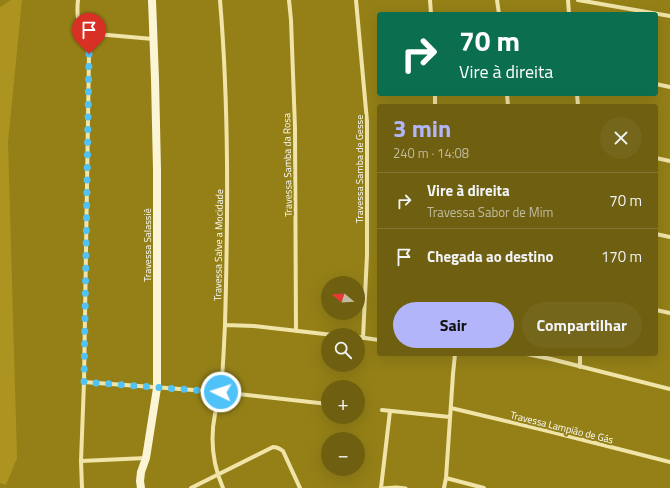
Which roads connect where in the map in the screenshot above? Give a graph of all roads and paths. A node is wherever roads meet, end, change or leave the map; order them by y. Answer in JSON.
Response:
{"nodes":[{"id":1,"x":78,"y":0,"type":"edge"},
{"id":2,"x":152,"y":0,"type":"edge"},
{"id":3,"x":220,"y":0,"type":"edge"},
{"id":4,"x":289,"y":0,"type":"edge"},
{"id":5,"x":356,"y":0,"type":"edge"},
{"id":6,"x":430,"y":0,"type":"edge"},
{"id":7,"x":498,"y":0,"type":"edge"},
{"id":8,"x":568,"y":0,"type":"edge"},
{"id":9,"x":578,"y":0,"type":"edge"},
{"id":10,"x":431,"y":12,"type":"edge"},
{"id":11,"x":499,"y":12,"type":"edge"},
{"id":12,"x":569,"y":12,"type":"edge"},
{"id":13,"x":647,"y":12,"type":"edge"},
{"id":14,"x":658,"y":14,"type":"edge"},
{"id":15,"x":670,"y":16,"type":"edge"},
{"id":16,"x":85,"y":33,"type":"junction"},
{"id":17,"x":153,"y":39,"type":"junction"},
{"id":18,"x":658,"y":84,"type":"edge"},
{"id":19,"x":670,"y":87,"type":"edge"},
{"id":20,"x":658,"y":158,"type":"edge"},
{"id":21,"x":670,"y":160,"type":"edge"},
{"id":22,"x":658,"y":234,"type":"edge"},
{"id":23,"x":670,"y":237,"type":"edge"},
{"id":24,"x":658,"y":310,"type":"edge"},
{"id":25,"x":670,"y":313,"type":"edge"},
{"id":26,"x":225,"y":326,"type":"junction"},
{"id":27,"x":363,"y":328,"type":"edge"},
{"id":28,"x":296,"y":331,"type":"junction"},
{"id":29,"x":321,"y":334,"type":"edge"},
{"id":30,"x":365,"y":338,"type":"edge"},
{"id":31,"x":377,"y":340,"type":"edge"},
{"id":32,"x":455,"y":356,"type":"edge"},
{"id":33,"x":536,"y":356,"type":"edge"},
{"id":34,"x":580,"y":356,"type":"edge"},
{"id":35,"x":580,"y":367,"type":"junction"},
{"id":36,"x":84,"y":382,"type":"junction"},
{"id":37,"x":157,"y":388,"type":"junction"},
{"id":38,"x":670,"y":389,"type":"edge"},
{"id":39,"x":221,"y":392,"type":"junction"},
{"id":40,"x":321,"y":403,"type":"edge"},
{"id":41,"x":451,"y":408,"type":"junction"},
{"id":42,"x":382,"y":410,"type":"dead end"},
{"id":43,"x":390,"y":411,"type":"junction"},
{"id":44,"x":450,"y":418,"type":"junction"},
{"id":45,"x":146,"y":458,"type":"junction"},
{"id":46,"x":81,"y":460,"type":"junction"},
{"id":47,"x":670,"y":462,"type":"edge"},
{"id":48,"x":218,"y":475,"type":"junction"},
{"id":49,"x":446,"y":478,"type":"junction"},
{"id":50,"x":82,"y":488,"type":"edge"},
{"id":51,"x":141,"y":488,"type":"edge"},
{"id":52,"x":191,"y":488,"type":"edge"},
{"id":53,"x":223,"y":488,"type":"edge"},
{"id":54,"x":300,"y":488,"type":"edge"},
{"id":55,"x":381,"y":488,"type":"edge"},
{"id":56,"x":406,"y":488,"type":"edge"},
{"id":57,"x":444,"y":488,"type":"edge"},
{"id":58,"x":484,"y":488,"type":"edge"}],
"edges":[{"from":1,"to":16,"type":"street"},
{"from":2,"to":17,"type":"street","name":"Travessa Salassiê"},
{"from":3,"to":26,"type":"street","name":"Travessa Salve a Mocidade"},
{"from":4,"to":28,"type":"street","name":"Travessa Samba da Rosa"},
{"from":5,"to":27,"type":"street","name":"Travessa Samba de Gesse"},
{"from":6,"to":10,"type":"street"},
{"from":7,"to":11,"type":"street"},
{"from":8,"to":12,"type":"street"},
{"from":9,"to":13,"type":"street"},
{"from":14,"to":15,"type":"street"},
{"from":16,"to":17,"type":"street"},
{"from":16,"to":36,"type":"street"},
{"from":17,"to":37,"type":"street","name":"Travessa Salassiê"},
{"from":18,"to":19,"type":"street"},
{"from":20,"to":21,"type":"street"},
{"from":22,"to":23,"type":"street"},
{"from":24,"to":25,"type":"street"},
{"from":26,"to":28,"type":"street"},
{"from":26,"to":39,"type":"street","name":"Travessa Salve a Mocidade"},
{"from":28,"to":29,"type":"street"},
{"from":30,"to":31,"type":"street"},
{"from":32,"to":41,"type":"street"},
{"from":33,"to":35,"type":"street"},
{"from":34,"to":35,"type":"street"},
{"from":35,"to":38,"type":"street"},
{"from":36,"to":37,"type":"street"},
{"from":36,"to":46,"type":"street"},
{"from":37,"to":39,"type":"street"},
{"from":37,"to":45,"type":"street","name":"Travessa Salassiê"},
{"from":39,"to":40,"type":"street"},
{"from":39,"to":48,"type":"street","name":"Travessa Salve a Mocidade"},
{"from":41,"to":44,"type":"street"},
{"from":41,"to":47,"type":"street","name":"Travessa Lampião de Gás"},
{"from":42,"to":43,"type":"street"},
{"from":43,"to":44,"type":"street"},
{"from":43,"to":55,"type":"street"},
{"from":44,"to":49,"type":"street"},
{"from":45,"to":46,"type":"street"},
{"from":45,"to":51,"type":"street","name":"Travessa Salassiê"},
{"from":46,"to":50,"type":"street"},
{"from":48,"to":52,"type":"street"},
{"from":48,"to":53,"type":"street","name":"Travessa Salve a Mocidade"},
{"from":48,"to":54,"type":"street"},
{"from":49,"to":57,"type":"street"},
{"from":49,"to":58,"type":"street"},
{"from":55,"to":56,"type":"lane"}]}
